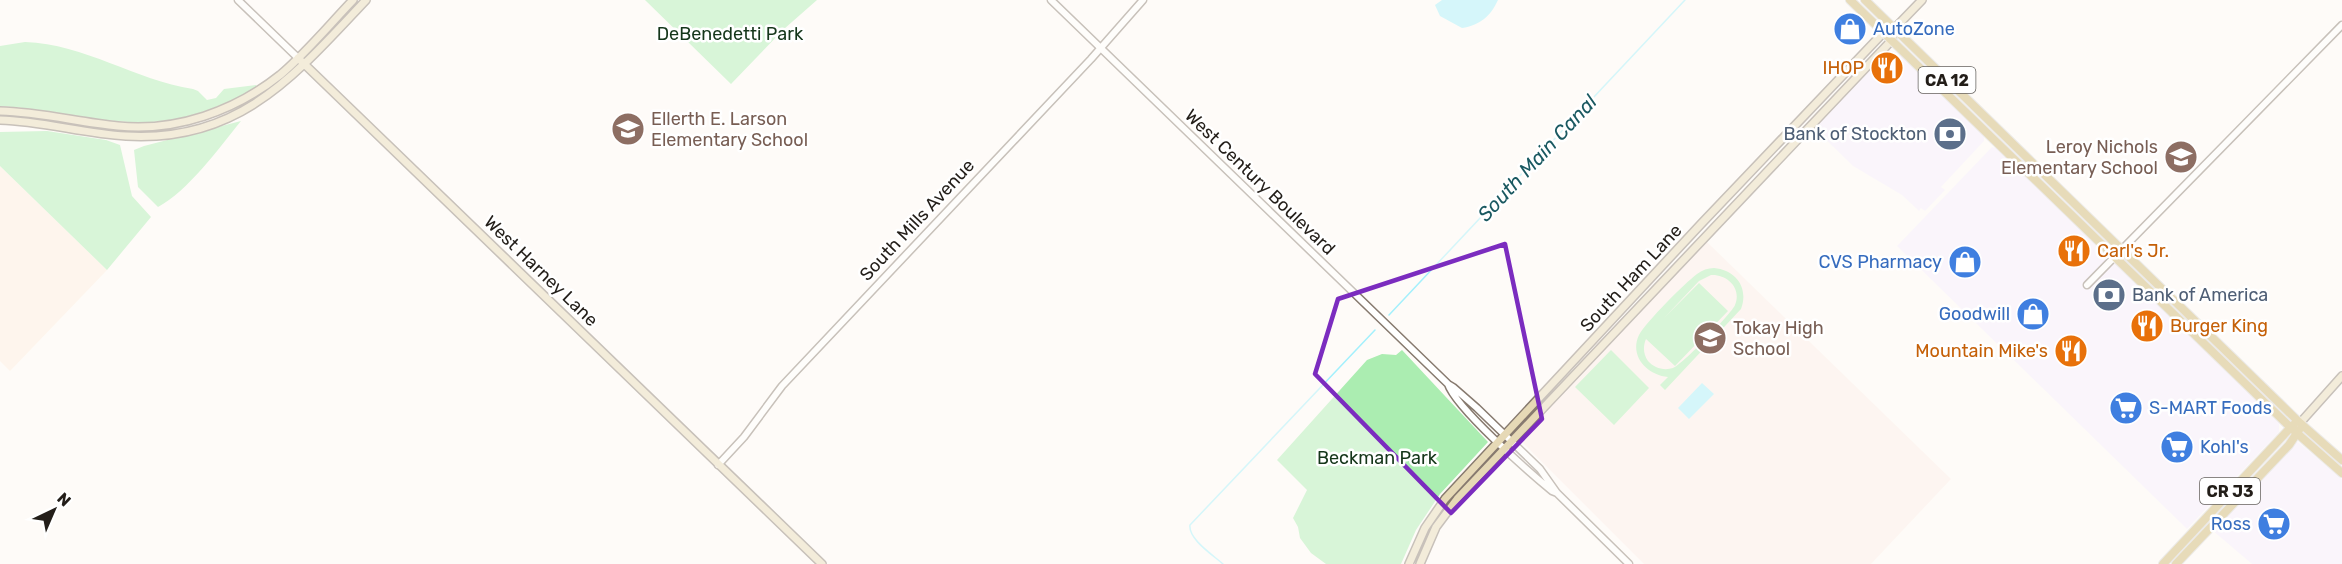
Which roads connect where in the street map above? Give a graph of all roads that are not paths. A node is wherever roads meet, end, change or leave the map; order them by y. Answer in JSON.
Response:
{"nodes":[{"id":1,"x":238,"y":0,"type":"edge"},
{"id":2,"x":353,"y":0,"type":"edge"},
{"id":3,"x":366,"y":0,"type":"edge"},
{"id":4,"x":1051,"y":0,"type":"edge"},
{"id":5,"x":1143,"y":0,"type":"edge"},
{"id":6,"x":1850,"y":0,"type":"edge"},
{"id":7,"x":1865,"y":0,"type":"edge"},
{"id":8,"x":1922,"y":0,"type":"edge"},
{"id":9,"x":2342,"y":25,"type":"edge"},
{"id":10,"x":1894,"y":29,"type":"junction"},
{"id":11,"x":1884,"y":33,"type":"junction"},
{"id":12,"x":1892,"y":40,"type":"junction"},
{"id":13,"x":1100,"y":47,"type":"junction"},
{"id":14,"x":298,"y":58,"type":"junction"},
{"id":15,"x":305,"y":65,"type":"junction"},
{"id":16,"x":0,"y":111,"type":"edge"},
{"id":17,"x":0,"y":120,"type":"edge"},
{"id":18,"x":2122,"y":250,"type":"junction"},
{"id":19,"x":2115,"y":258,"type":"junction"},
{"id":20,"x":2087,"y":285,"type":"dead end"},
{"id":21,"x":2210,"y":349,"type":"junction"},
{"id":22,"x":2230,"y":356,"type":"junction"},
{"id":23,"x":2342,"y":376,"type":"edge"},
{"id":24,"x":1448,"y":384,"type":"junction"},
{"id":25,"x":2300,"y":423,"type":"junction"},
{"id":26,"x":2290,"y":427,"type":"junction"},
{"id":27,"x":2298,"y":433,"type":"junction"},
{"id":28,"x":1505,"y":435,"type":"junction"},
{"id":29,"x":1499,"y":442,"type":"junction"},
{"id":30,"x":1511,"y":442,"type":"junction"},
{"id":31,"x":1505,"y":449,"type":"junction"},
{"id":32,"x":2342,"y":460,"type":"edge"},
{"id":33,"x":718,"y":465,"type":"junction"},
{"id":34,"x":2342,"y":473,"type":"edge"},
{"id":35,"x":2236,"y":485,"type":"junction"},
{"id":36,"x":1557,"y":493,"type":"junction"},
{"id":37,"x":2232,"y":505,"type":"junction"},
{"id":38,"x":822,"y":564,"type":"edge"},
{"id":39,"x":1409,"y":564,"type":"edge"},
{"id":40,"x":1420,"y":564,"type":"edge"},
{"id":41,"x":1629,"y":564,"type":"edge"},
{"id":42,"x":2163,"y":564,"type":"edge"},
{"id":43,"x":2176,"y":564,"type":"edge"}],
"edges":[{"from":1,"to":14,"type":"street","name":"West Harney Lane"},
{"from":2,"to":14,"type":"main road"},
{"from":3,"to":15,"type":"main road"},
{"from":4,"to":13,"type":"street","name":"West Century Boulevard"},
{"from":5,"to":13,"type":"street","name":"South Mills Avenue"},
{"from":6,"to":11,"type":"main road","number":"CA 12"},
{"from":7,"to":10,"type":"main road","number":"CA 12"},
{"from":8,"to":10,"type":"main road","name":"South Ham Lane"},
{"from":9,"to":18,"type":"street"},
{"from":10,"to":11,"type":"main road","name":"South Ham Lane"},
{"from":10,"to":12,"type":"main road"},
{"from":10,"to":18,"type":"main road","number":"CA 12"},
{"from":11,"to":12,"type":"main road","number":"CA 12"},
{"from":11,"to":28,"type":"main road","name":"South Ham Lane"},
{"from":12,"to":19,"type":"main road","number":"CA 12"},
{"from":12,"to":30,"type":"main road","name":"South Ham Lane"},
{"from":13,"to":24,"type":"street","name":"West Century Boulevard"},
{"from":13,"to":33,"type":"street","name":"South Mills Avenue"},
{"from":14,"to":15,"type":"main road","name":"West Harney Lane"},
{"from":14,"to":16,"type":"main road"},
{"from":15,"to":17,"type":"main road"},
{"from":15,"to":33,"type":"main road","name":"West Harney Lane"},
{"from":18,"to":19,"type":"street"},
{"from":18,"to":22,"type":"main road","number":"CA 12"},
{"from":19,"to":20,"type":"street"},
{"from":19,"to":21,"type":"main road","number":"CA 12"},
{"from":21,"to":22,"type":"main road"},
{"from":21,"to":26,"type":"main road","number":"CA 12"},
{"from":22,"to":25,"type":"main road","number":"CA 12"},
{"from":23,"to":25,"type":"main road"},
{"from":24,"to":28,"type":"street","name":"West Century Boulevard"},
{"from":24,"to":29,"type":"street","name":"West Century Boulevard"},
{"from":25,"to":26,"type":"main road","number":"CR J3"},
{"from":25,"to":27,"type":"main road"},
{"from":25,"to":32,"type":"main road","number":"CA 12"},
{"from":26,"to":27,"type":"main road","number":"CA 12"},
{"from":26,"to":35,"type":"main road","number":"CR J3"},
{"from":27,"to":34,"type":"main road","number":"CA 12"},
{"from":27,"to":37,"type":"main road","number":"CR J3"},
{"from":28,"to":29,"type":"main road","name":"South Ham Lane"},
{"from":28,"to":30,"type":"street","name":"West Century Boulevard"},
{"from":29,"to":31,"type":"street","name":"West Century Boulevard"},
{"from":29,"to":39,"type":"main road","name":"South Ham Lane"},
{"from":30,"to":31,"type":"main road","name":"South Ham Lane"},
{"from":30,"to":36,"type":"street","name":"West Century Boulevard"},
{"from":31,"to":36,"type":"street","name":"West Century Boulevard"},
{"from":31,"to":40,"type":"main road","name":"South Ham Lane"},
{"from":33,"to":38,"type":"main road","name":"West Harney Lane"},
{"from":35,"to":37,"type":"main road"},
{"from":35,"to":42,"type":"main road","number":"CR J3"},
{"from":36,"to":41,"type":"street","name":"West Century Boulevard"},
{"from":37,"to":43,"type":"main road","number":"CR J3"}]}
